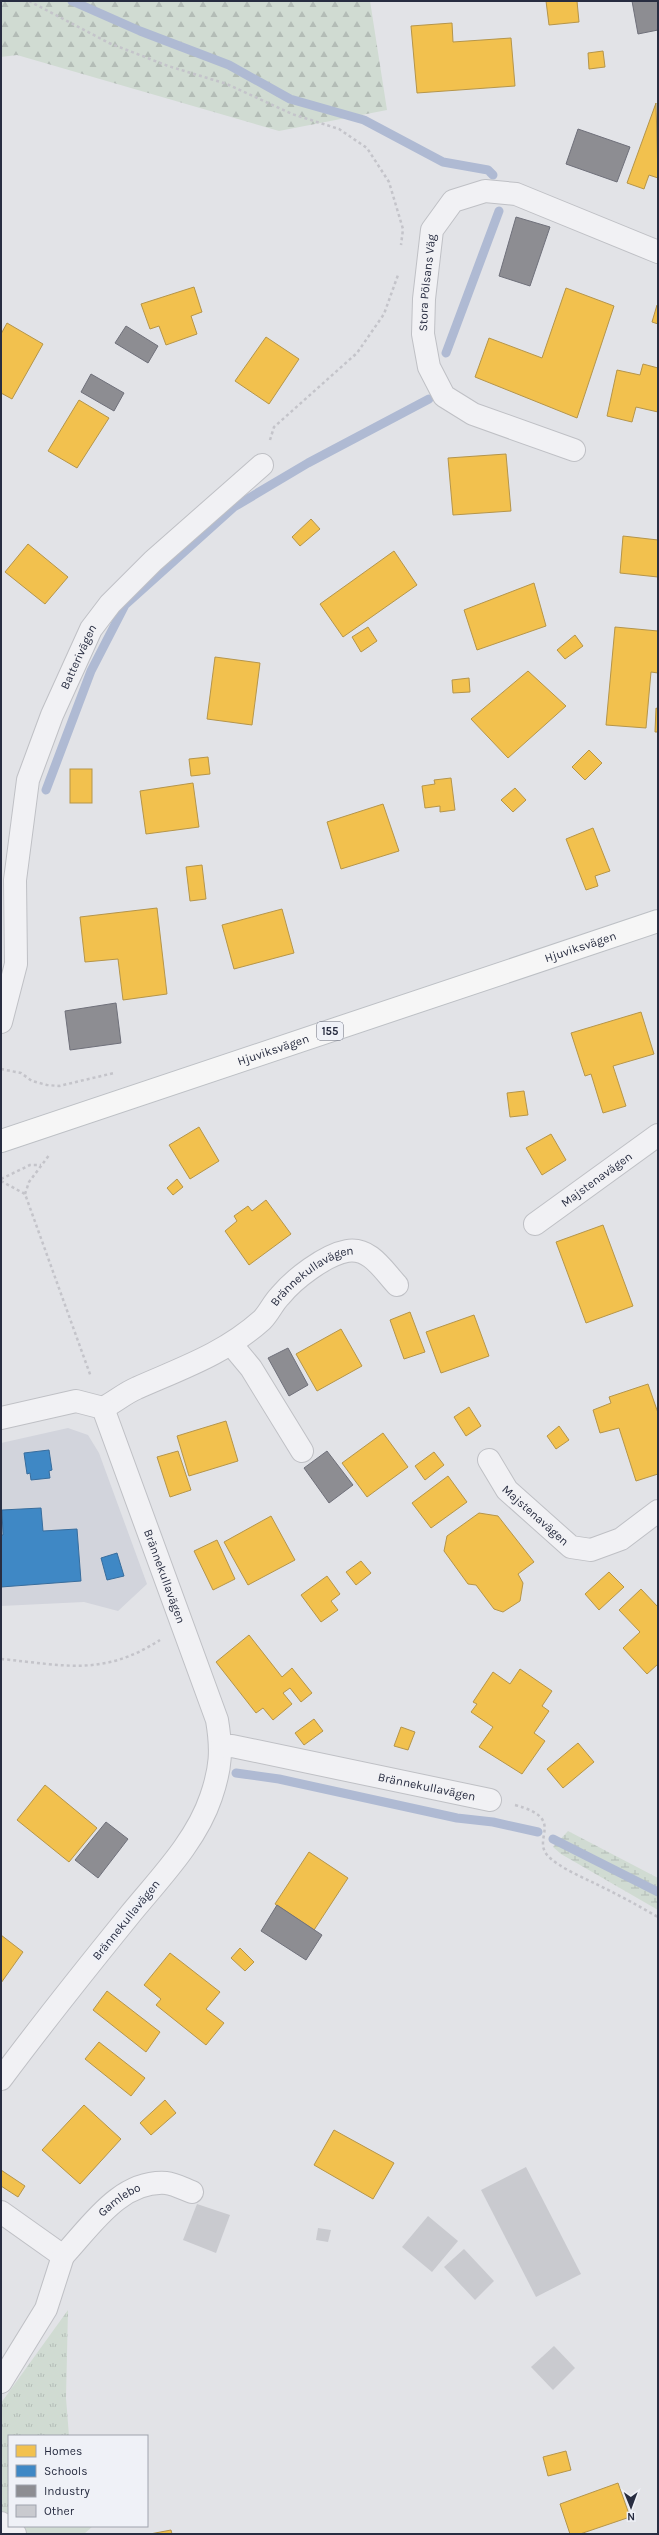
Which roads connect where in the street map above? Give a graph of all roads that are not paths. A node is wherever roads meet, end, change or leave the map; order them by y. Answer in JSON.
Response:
{"nodes":[{"id":1,"x":658,"y":252,"type":"edge"},
{"id":2,"x":574,"y":450,"type":"dead end"},
{"id":3,"x":262,"y":465,"type":"road end"},
{"id":4,"x":8,"y":914,"type":"edge"},
{"id":5,"x":658,"y":921,"type":"edge"},
{"id":6,"x":1,"y":1022,"type":"edge"},
{"id":7,"x":658,"y":1135,"type":"edge"},
{"id":8,"x":2,"y":1138,"type":"edge"},
{"id":9,"x":535,"y":1224,"type":"dead end"},
{"id":10,"x":397,"y":1285,"type":"dead end"},
{"id":11,"x":231,"y":1344,"type":"junction"},
{"id":12,"x":103,"y":1408,"type":"junction"},
{"id":13,"x":1,"y":1418,"type":"edge"},
{"id":14,"x":302,"y":1451,"type":"dead end"},
{"id":15,"x":488,"y":1460,"type":"dead end"},
{"id":16,"x":658,"y":1511,"type":"edge"},
{"id":17,"x":221,"y":1747,"type":"junction"},
{"id":18,"x":490,"y":1800,"type":"road end"},
{"id":19,"x":1,"y":2079,"type":"edge"},
{"id":20,"x":192,"y":2192,"type":"dead end"},
{"id":21,"x":1,"y":2212,"type":"edge"},
{"id":22,"x":63,"y":2256,"type":"junction"},
{"id":23,"x":1,"y":2382,"type":"edge"},
{"id":24,"x":1,"y":2523,"type":"edge"},
{"id":25,"x":15,"y":2534,"type":"edge"}],
"edges":[{"from":1,"to":2,"type":"street","name":"Stora Pölsans Väg"},
{"from":3,"to":4,"type":"street","name":"Batterivägen"},
{"from":4,"to":6,"type":"street","name":"Batterivägen"},
{"from":5,"to":8,"type":"main road","name":"Hjuviksvägen","number":"155"},
{"from":7,"to":9,"type":"street","name":"Majstenavägen"},
{"from":10,"to":11,"type":"street","name":"Brännekullavägen"},
{"from":11,"to":12,"type":"street","name":"Brännekullavägen"},
{"from":11,"to":14,"type":"street"},
{"from":12,"to":13,"type":"street"},
{"from":12,"to":17,"type":"street","name":"Brännekullavägen"},
{"from":15,"to":16,"type":"street","name":"Majstenavägen"},
{"from":17,"to":18,"type":"street","name":"Brännekullavägen"},
{"from":17,"to":19,"type":"street","name":"Brännekullavägen"},
{"from":20,"to":22,"type":"street","name":"Gamlebo"},
{"from":21,"to":22,"type":"street"},
{"from":22,"to":23,"type":"street"},
{"from":24,"to":25,"type":"street"}]}
